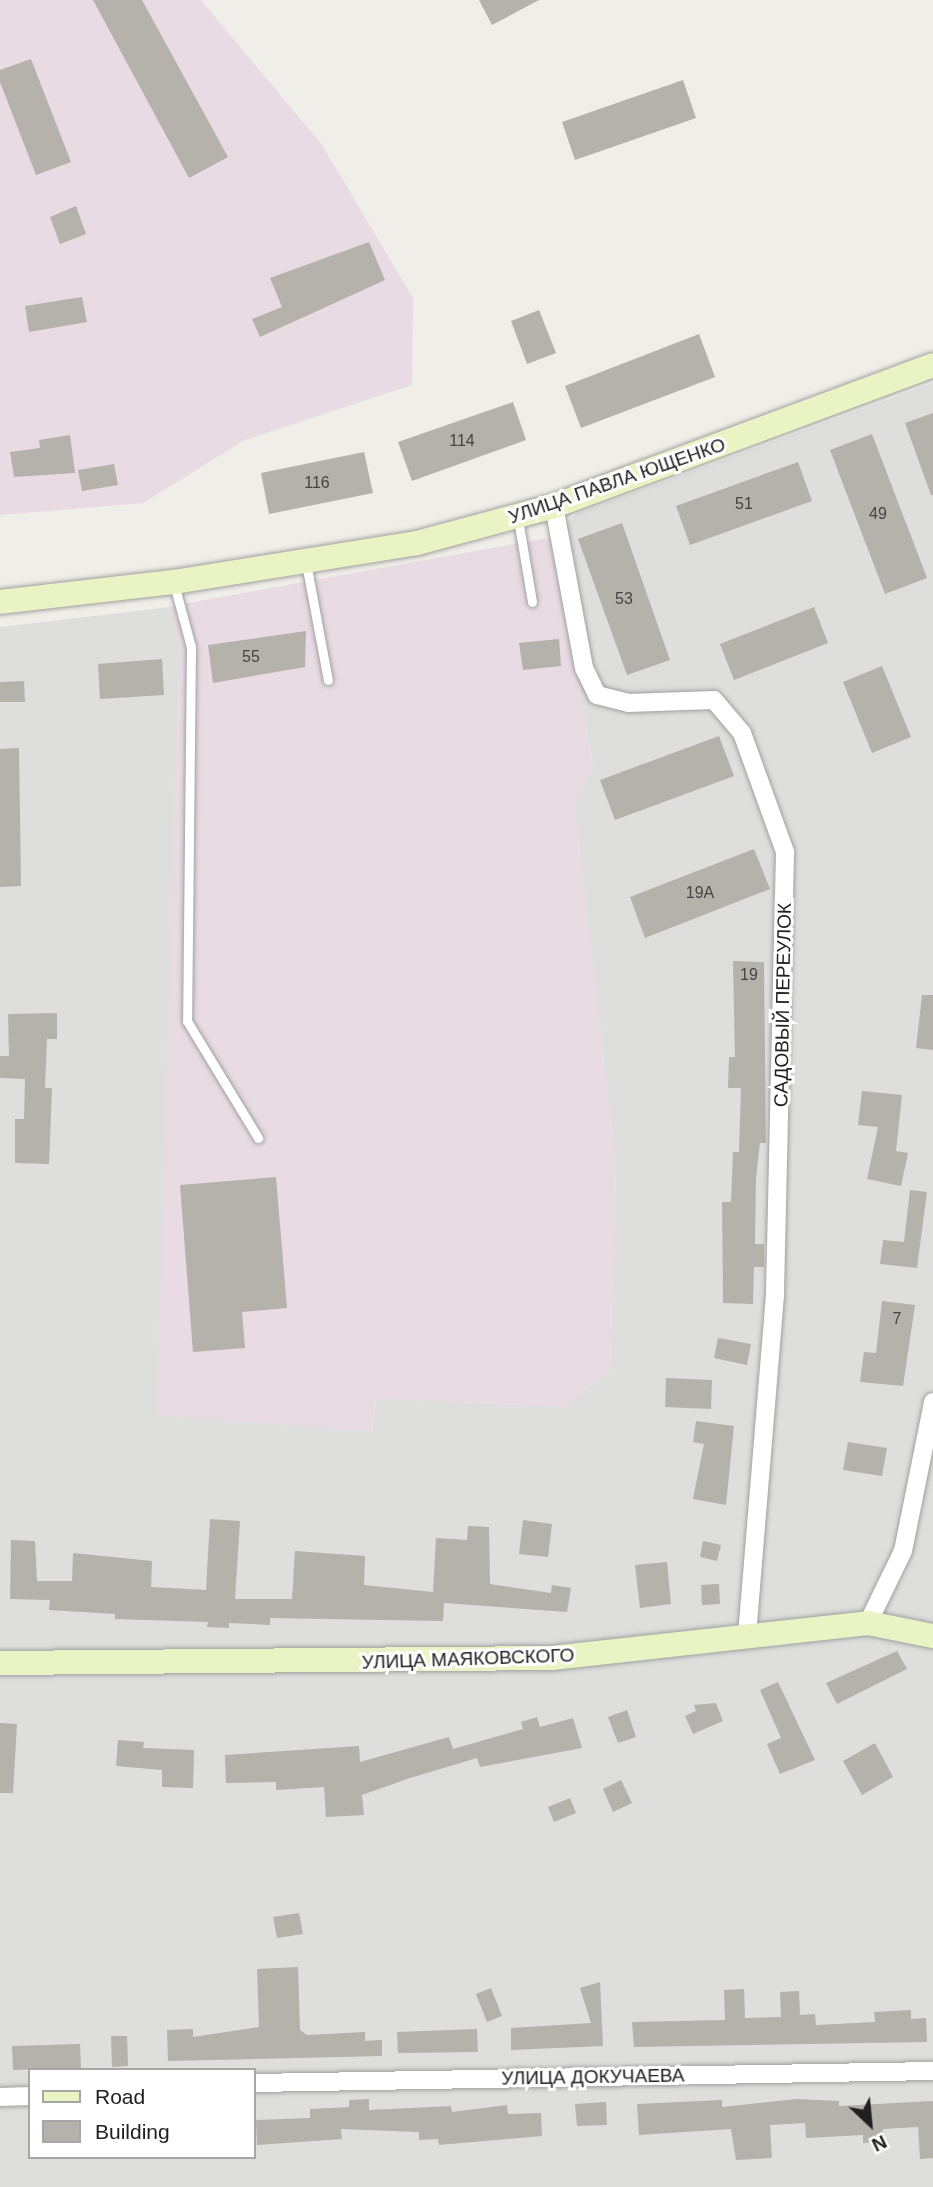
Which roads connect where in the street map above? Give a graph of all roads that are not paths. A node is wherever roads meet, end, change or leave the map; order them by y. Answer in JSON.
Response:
{"nodes":[{"id":1,"x":933,"y":365,"type":"edge"},
{"id":2,"x":555,"y":506,"type":"junction"},
{"id":3,"x":517,"y":517,"type":"junction"},
{"id":4,"x":306,"y":563,"type":"junction"},
{"id":5,"x":174,"y":582,"type":"junction"},
{"id":6,"x":0,"y":602,"type":"edge"},
{"id":7,"x":532,"y":603,"type":"dead end"},
{"id":8,"x":328,"y":680,"type":"dead end"},
{"id":9,"x":258,"y":1138,"type":"dead end"},
{"id":10,"x":933,"y":1402,"type":"edge"},
{"id":11,"x":868,"y":1623,"type":"junction"},
{"id":12,"x":933,"y":1636,"type":"edge"},
{"id":13,"x":747,"y":1639,"type":"junction"},
{"id":14,"x":0,"y":1663,"type":"edge"},
{"id":15,"x":933,"y":2071,"type":"edge"},
{"id":16,"x":256,"y":2083,"type":"edge"},
{"id":17,"x":28,"y":2096,"type":"edge"},
{"id":18,"x":0,"y":2097,"type":"edge"}],
"edges":[{"from":1,"to":2,"type":"street","name":"УЛИЦА ПАВЛА ЮЩЕНКО"},
{"from":2,"to":3,"type":"street","name":"УЛИЦА ПАВЛА ЮЩЕНКО"},
{"from":2,"to":13,"type":"street","name":"САДОВЫЙ ПЕРЕУЛОК"},
{"from":3,"to":4,"type":"street","name":"УЛИЦА ПАВЛА ЮЩЕНКО"},
{"from":3,"to":7,"type":"lane"},
{"from":4,"to":5,"type":"street","name":"УЛИЦА ПАВЛА ЮЩЕНКО"},
{"from":4,"to":8,"type":"lane"},
{"from":5,"to":6,"type":"street","name":"УЛИЦА ПАВЛА ЮЩЕНКО"},
{"from":5,"to":9,"type":"lane"},
{"from":10,"to":11,"type":"street"},
{"from":11,"to":12,"type":"street","name":"УЛИЦА МАЯКОВСКОГО"},
{"from":11,"to":13,"type":"street","name":"УЛИЦА МАЯКОВСКОГО"},
{"from":13,"to":14,"type":"street","name":"УЛИЦА МАЯКОВСКОГО"},
{"from":15,"to":16,"type":"street","name":"УЛИЦА ДОКУЧАЕВА"},
{"from":17,"to":18,"type":"street"}]}
